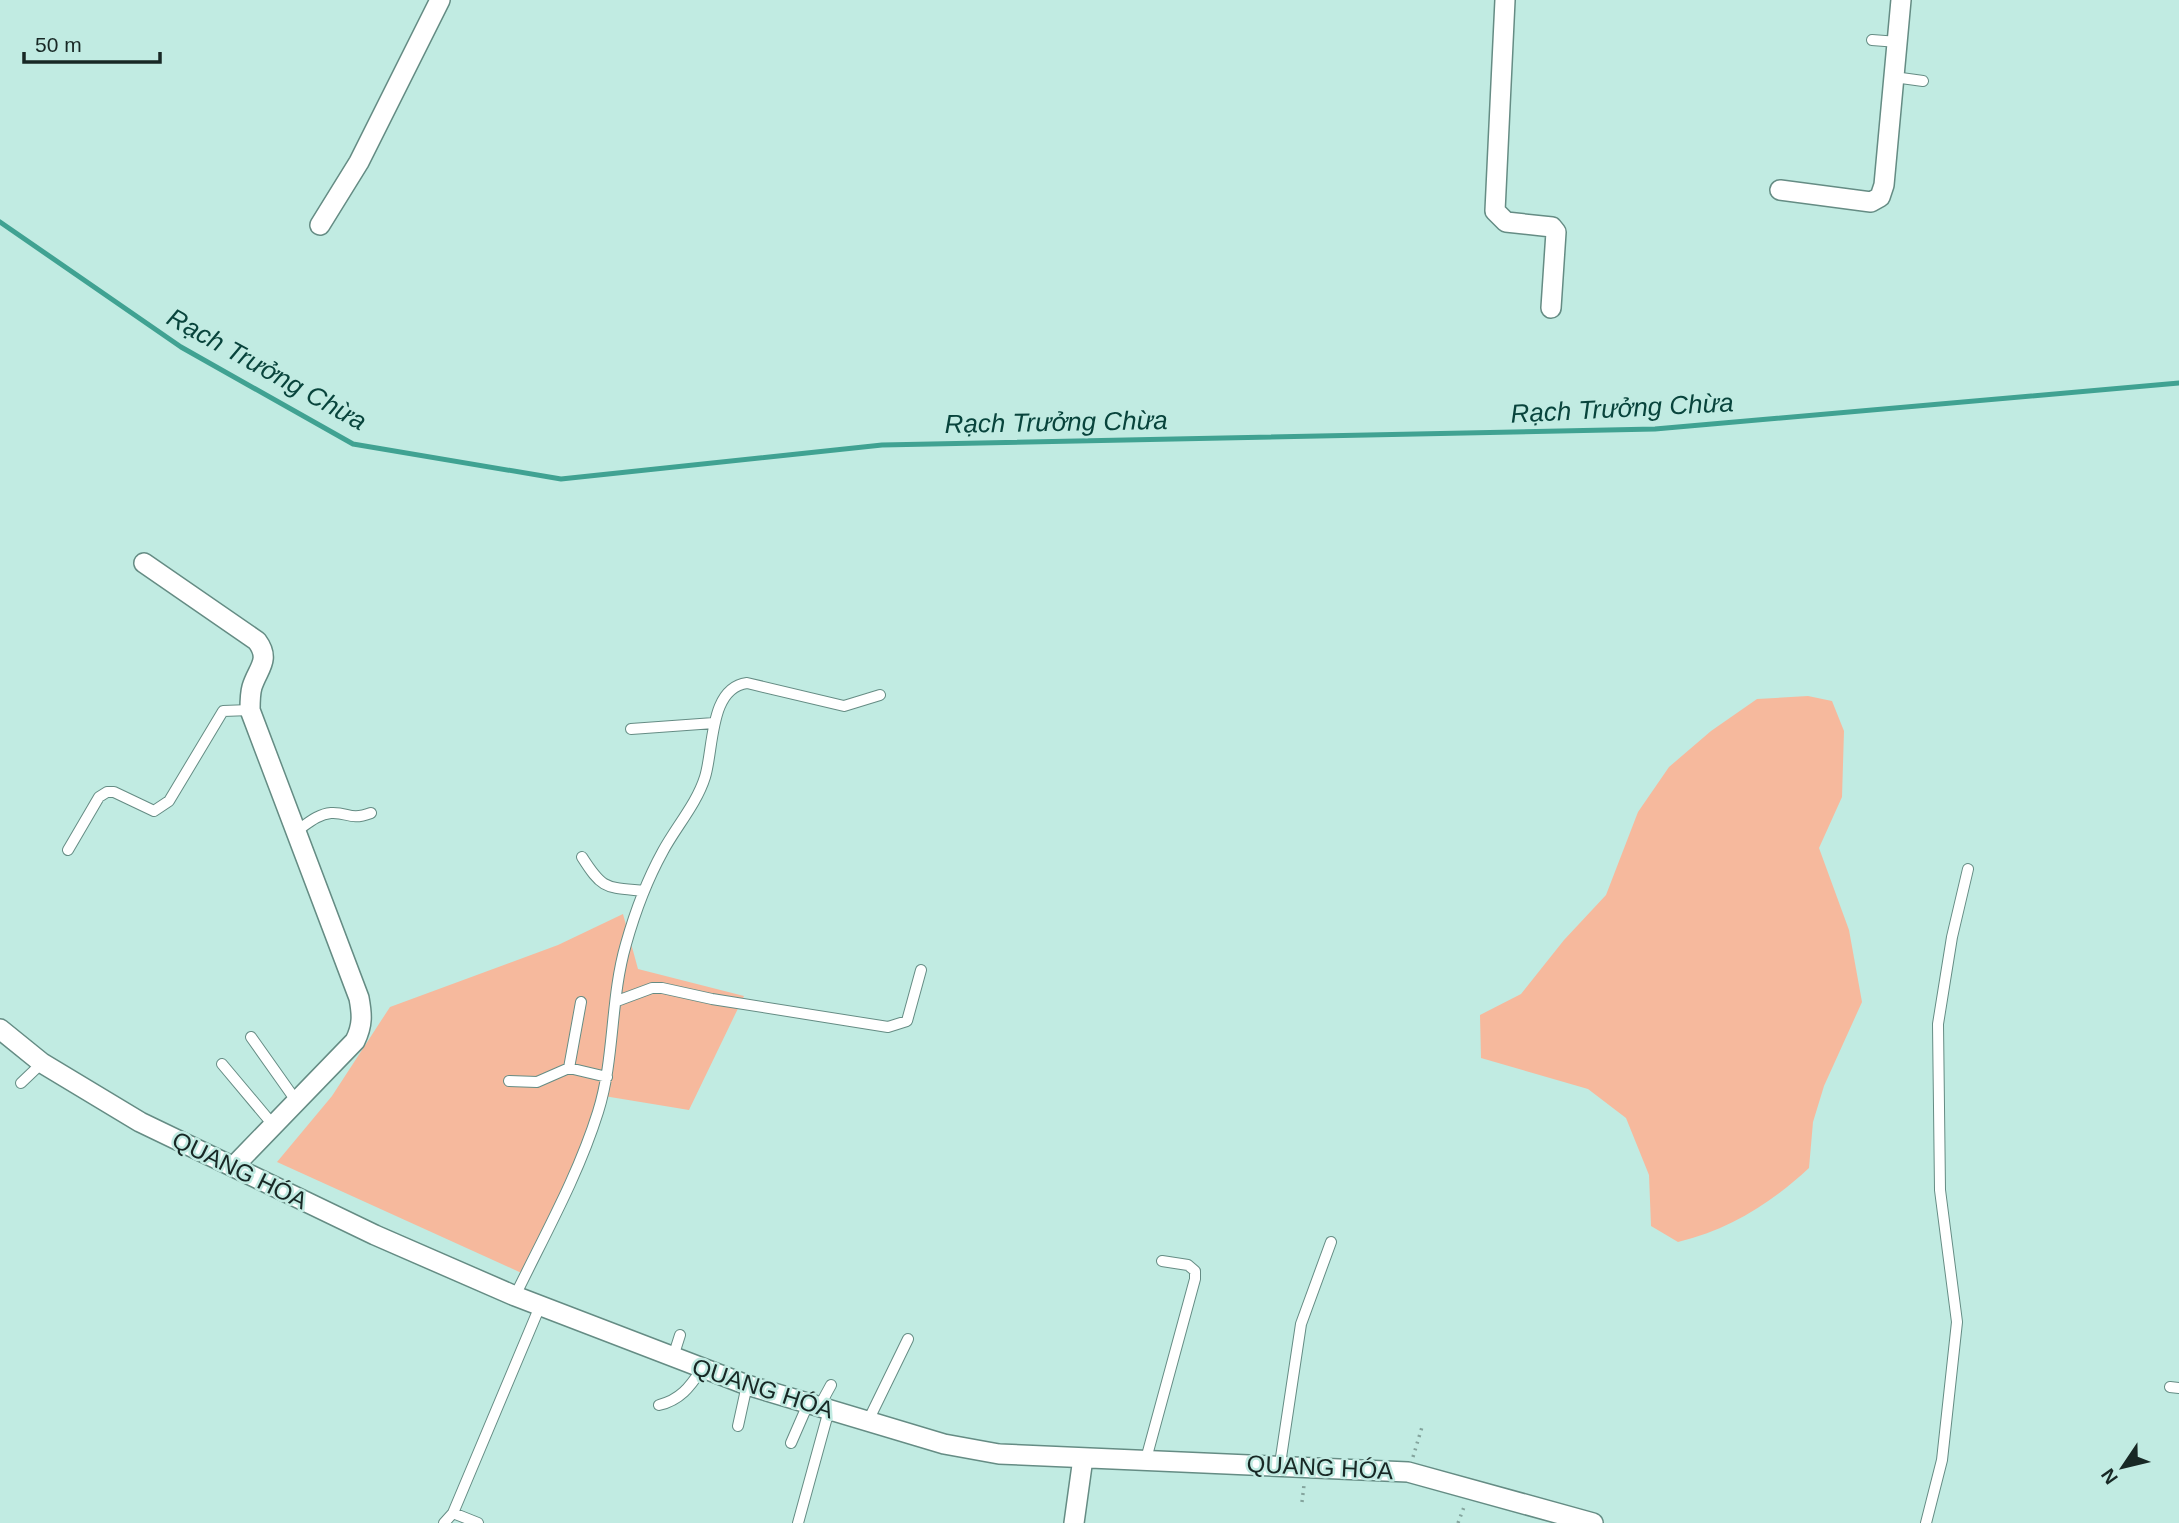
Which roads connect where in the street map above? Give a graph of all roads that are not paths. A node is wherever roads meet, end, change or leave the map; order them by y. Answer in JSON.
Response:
{"nodes":[{"id":1,"x":440,"y":0,"type":"edge"},
{"id":2,"x":1505,"y":0,"type":"edge"},
{"id":3,"x":1901,"y":0,"type":"edge"},
{"id":4,"x":1872,"y":40,"type":"dead end"},
{"id":5,"x":1898,"y":42,"type":"junction"},
{"id":6,"x":1894,"y":77,"type":"junction"},
{"id":7,"x":1923,"y":81,"type":"dead end"},
{"id":8,"x":1780,"y":190,"type":"dead end"},
{"id":9,"x":320,"y":226,"type":"dead end"},
{"id":10,"x":1551,"y":307,"type":"dead end"},
{"id":11,"x":144,"y":563,"type":"dead end"},
{"id":12,"x":880,"y":695,"type":"dead end"},
{"id":13,"x":250,"y":710,"type":"junction"},
{"id":14,"x":714,"y":723,"type":"junction"},
{"id":15,"x":631,"y":729,"type":"dead end"},
{"id":16,"x":371,"y":813,"type":"dead end"},
{"id":17,"x":294,"y":832,"type":"junction"},
{"id":18,"x":68,"y":850,"type":"dead end"},
{"id":19,"x":582,"y":857,"type":"dead end"},
{"id":20,"x":1968,"y":869,"type":"dead end"},
{"id":21,"x":643,"y":891,"type":"junction"},
{"id":22,"x":920,"y":970,"type":"dead end"},
{"id":23,"x":617,"y":1001,"type":"junction"},
{"id":24,"x":581,"y":1002,"type":"dead end"},
{"id":25,"x":0,"y":1029,"type":"edge"},
{"id":26,"x":251,"y":1037,"type":"dead end"},
{"id":27,"x":42,"y":1063,"type":"junction"},
{"id":28,"x":222,"y":1064,"type":"dead end"},
{"id":29,"x":569,"y":1068,"type":"junction"},
{"id":30,"x":607,"y":1077,"type":"junction"},
{"id":31,"x":509,"y":1081,"type":"dead end"},
{"id":32,"x":21,"y":1083,"type":"dead end"},
{"id":33,"x":297,"y":1102,"type":"junction"},
{"id":34,"x":274,"y":1126,"type":"junction"},
{"id":35,"x":234,"y":1166,"type":"junction"},
{"id":36,"x":1331,"y":1242,"type":"dead end"},
{"id":37,"x":1162,"y":1261,"type":"dead end"},
{"id":38,"x":515,"y":1296,"type":"junction"},
{"id":39,"x":540,"y":1306,"type":"junction"},
{"id":40,"x":680,"y":1335,"type":"dead end"},
{"id":41,"x":908,"y":1339,"type":"dead end"},
{"id":42,"x":673,"y":1357,"type":"junction"},
{"id":43,"x":701,"y":1370,"type":"junction"},
{"id":44,"x":747,"y":1385,"type":"junction"},
{"id":45,"x":831,"y":1385,"type":"dead end"},
{"id":46,"x":659,"y":1405,"type":"dead end"},
{"id":47,"x":819,"y":1407,"type":"junction"},
{"id":48,"x":868,"y":1421,"type":"junction"},
{"id":49,"x":738,"y":1426,"type":"dead end"},
{"id":50,"x":791,"y":1443,"type":"dead end"},
{"id":51,"x":1083,"y":1458,"type":"junction"},
{"id":52,"x":1146,"y":1459,"type":"junction"},
{"id":53,"x":1280,"y":1464,"type":"junction"},
{"id":54,"x":453,"y":1513,"type":"junction"},
{"id":55,"x":1540,"y":1516,"type":"edge"},
{"id":56,"x":444,"y":1523,"type":"edge"},
{"id":57,"x":478,"y":1523,"type":"edge"},
{"id":58,"x":799,"y":1523,"type":"edge"},
{"id":59,"x":1074,"y":1523,"type":"edge"},
{"id":60,"x":1593,"y":1523,"type":"edge"},
{"id":61,"x":1926,"y":1523,"type":"edge"}],
"edges":[{"from":1,"to":9,"type":"street"},
{"from":2,"to":10,"type":"street"},
{"from":3,"to":5,"type":"street"},
{"from":4,"to":5,"type":"lane"},
{"from":5,"to":6,"type":"street"},
{"from":6,"to":7,"type":"lane"},
{"from":6,"to":8,"type":"street"},
{"from":11,"to":13,"type":"street"},
{"from":12,"to":14,"type":"lane"},
{"from":13,"to":17,"type":"street"},
{"from":13,"to":18,"type":"lane"},
{"from":14,"to":15,"type":"lane"},
{"from":14,"to":21,"type":"lane"},
{"from":16,"to":17,"type":"lane"},
{"from":17,"to":33,"type":"street"},
{"from":19,"to":21,"type":"lane"},
{"from":20,"to":61,"type":"lane"},
{"from":21,"to":23,"type":"lane"},
{"from":22,"to":23,"type":"lane"},
{"from":23,"to":30,"type":"lane"},
{"from":24,"to":29,"type":"lane"},
{"from":25,"to":27,"type":"street","name":"QUANG HÓA"},
{"from":26,"to":33,"type":"lane"},
{"from":27,"to":32,"type":"lane"},
{"from":27,"to":35,"type":"street","name":"QUANG HÓA"},
{"from":28,"to":34,"type":"lane"},
{"from":29,"to":30,"type":"lane"},
{"from":29,"to":31,"type":"lane"},
{"from":30,"to":38,"type":"lane"},
{"from":33,"to":34,"type":"street"},
{"from":34,"to":35,"type":"street"},
{"from":35,"to":38,"type":"street","name":"QUANG HÓA"},
{"from":36,"to":53,"type":"lane"},
{"from":37,"to":52,"type":"lane"},
{"from":38,"to":39,"type":"street","name":"QUANG HÓA"},
{"from":39,"to":42,"type":"street","name":"QUANG HÓA"},
{"from":39,"to":54,"type":"lane"},
{"from":40,"to":42,"type":"lane"},
{"from":41,"to":48,"type":"lane"},
{"from":42,"to":43,"type":"street","name":"QUANG HÓA"},
{"from":43,"to":44,"type":"street","name":"QUANG HÓA"},
{"from":43,"to":46,"type":"lane"},
{"from":44,"to":47,"type":"street","name":"QUANG HÓA"},
{"from":44,"to":49,"type":"lane"},
{"from":45,"to":47,"type":"lane"},
{"from":47,"to":48,"type":"street","name":"QUANG HÓA"},
{"from":47,"to":50,"type":"lane"},
{"from":47,"to":58,"type":"lane"},
{"from":48,"to":51,"type":"street","name":"QUANG HÓA"},
{"from":51,"to":52,"type":"street","name":"QUANG HÓA"},
{"from":51,"to":59,"type":"street"},
{"from":52,"to":53,"type":"street","name":"QUANG HÓA"},
{"from":53,"to":55,"type":"street","name":"QUANG HÓA"},
{"from":54,"to":56,"type":"lane"},
{"from":54,"to":57,"type":"lane"},
{"from":55,"to":60,"type":"street","name":"QUANG HÓA"}]}
